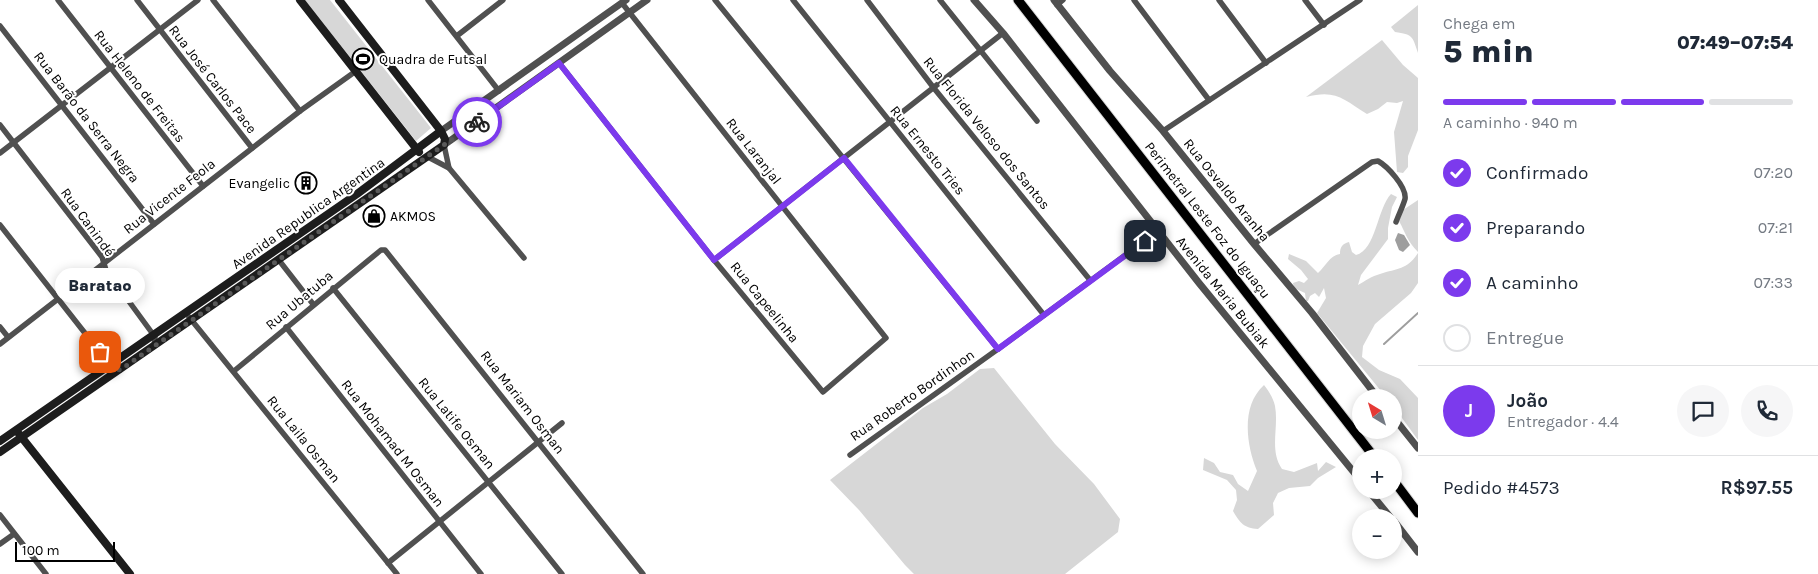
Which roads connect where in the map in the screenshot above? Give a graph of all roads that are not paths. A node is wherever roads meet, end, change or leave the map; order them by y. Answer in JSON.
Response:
{"nodes":[{"id":1,"x":58,"y":0,"type":"edge"},
{"id":2,"x":137,"y":0,"type":"edge"},
{"id":3,"x":198,"y":0,"type":"edge"},
{"id":4,"x":213,"y":0,"type":"edge"},
{"id":5,"x":300,"y":0,"type":"edge"},
{"id":6,"x":339,"y":0,"type":"edge"},
{"id":7,"x":428,"y":0,"type":"edge"},
{"id":8,"x":502,"y":0,"type":"edge"},
{"id":9,"x":647,"y":0,"type":"edge"},
{"id":10,"x":715,"y":0,"type":"edge"},
{"id":11,"x":793,"y":0,"type":"edge"},
{"id":12,"x":867,"y":0,"type":"edge"},
{"id":13,"x":940,"y":0,"type":"edge"},
{"id":14,"x":974,"y":0,"type":"edge"},
{"id":15,"x":1018,"y":0,"type":"edge"},
{"id":16,"x":1134,"y":0,"type":"edge"},
{"id":17,"x":1219,"y":0,"type":"edge"},
{"id":18,"x":1305,"y":0,"type":"edge"},
{"id":19,"x":1360,"y":0,"type":"edge"},
{"id":20,"x":624,"y":2,"type":"edge"},
{"id":21,"x":1058,"y":2,"type":"edge"},
{"id":22,"x":629,"y":13,"type":"junction"},
{"id":23,"x":1324,"y":25,"type":"junction"},
{"id":24,"x":0,"y":26,"type":"edge"},
{"id":25,"x":159,"y":30,"type":"junction"},
{"id":26,"x":1002,"y":33,"type":"junction"},
{"id":27,"x":458,"y":36,"type":"junction"},
{"id":28,"x":980,"y":50,"type":"junction"},
{"id":29,"x":559,"y":63,"type":"junction"},
{"id":30,"x":1266,"y":63,"type":"junction"},
{"id":31,"x":111,"y":68,"type":"junction"},
{"id":32,"x":356,"y":70,"type":"junction"},
{"id":33,"x":933,"y":87,"type":"junction"},
{"id":34,"x":499,"y":91,"type":"junction"},
{"id":35,"x":1209,"y":100,"type":"junction"},
{"id":36,"x":62,"y":106,"type":"junction"},
{"id":37,"x":300,"y":111,"type":"junction"},
{"id":38,"x":1037,"y":121,"type":"dead end"},
{"id":39,"x":889,"y":122,"type":"junction"},
{"id":40,"x":0,"y":126,"type":"edge"},
{"id":41,"x":441,"y":131,"type":"junction"},
{"id":42,"x":1163,"y":131,"type":"junction"},
{"id":43,"x":14,"y":143,"type":"junction"},
{"id":44,"x":444,"y":145,"type":"junction"},
{"id":45,"x":252,"y":148,"type":"junction"},
{"id":46,"x":417,"y":150,"type":"junction"},
{"id":47,"x":0,"y":153,"type":"edge"},
{"id":48,"x":428,"y":157,"type":"junction"},
{"id":49,"x":844,"y":158,"type":"junction"},
{"id":50,"x":449,"y":168,"type":"junction"},
{"id":51,"x":203,"y":186,"type":"junction"},
{"id":52,"x":782,"y":207,"type":"junction"},
{"id":53,"x":1396,"y":222,"type":"dead end"},
{"id":54,"x":154,"y":224,"type":"junction"},
{"id":55,"x":0,"y":225,"type":"edge"},
{"id":56,"x":1158,"y":231,"type":"junction"},
{"id":57,"x":1254,"y":244,"type":"junction"},
{"id":58,"x":381,"y":250,"type":"joint"},
{"id":59,"x":524,"y":258,"type":"dead end"},
{"id":60,"x":278,"y":259,"type":"junction"},
{"id":61,"x":714,"y":260,"type":"junction"},
{"id":62,"x":104,"y":263,"type":"junction"},
{"id":63,"x":1090,"y":280,"type":"junction"},
{"id":64,"x":333,"y":288,"type":"junction"},
{"id":65,"x":58,"y":298,"type":"junction"},
{"id":66,"x":313,"y":304,"type":"junction"},
{"id":67,"x":186,"y":313,"type":"junction"},
{"id":68,"x":1044,"y":315,"type":"junction"},
{"id":69,"x":192,"y":320,"type":"junction"},
{"id":70,"x":0,"y":327,"type":"edge"},
{"id":71,"x":286,"y":327,"type":"junction"},
{"id":72,"x":153,"y":334,"type":"junction"},
{"id":73,"x":8,"y":338,"type":"junction"},
{"id":74,"x":0,"y":344,"type":"edge"},
{"id":75,"x":154,"y":346,"type":"junction"},
{"id":76,"x":998,"y":349,"type":"junction"},
{"id":77,"x":110,"y":365,"type":"junction"},
{"id":78,"x":120,"y":370,"type":"junction"},
{"id":79,"x":234,"y":371,"type":"junction"},
{"id":80,"x":1371,"y":389,"type":"edge"},
{"id":81,"x":823,"y":392,"type":"joint"},
{"id":82,"x":562,"y":423,"type":"dead end"},
{"id":83,"x":1402,"y":428,"type":"edge"},
{"id":84,"x":16,"y":430,"type":"junction"},
{"id":85,"x":22,"y":438,"type":"junction"},
{"id":86,"x":0,"y":441,"type":"edge"},
{"id":87,"x":539,"y":442,"type":"junction"},
{"id":88,"x":1418,"y":448,"type":"edge"},
{"id":89,"x":1368,"y":449,"type":"edge"},
{"id":90,"x":0,"y":452,"type":"edge"},
{"id":91,"x":850,"y":455,"type":"dead end"},
{"id":92,"x":1352,"y":470,"type":"edge"},
{"id":93,"x":488,"y":482,"type":"junction"},
{"id":94,"x":1402,"y":492,"type":"edge"},
{"id":95,"x":1375,"y":499,"type":"edge"},
{"id":96,"x":1383,"y":509,"type":"edge"},
{"id":97,"x":1418,"y":513,"type":"edge"},
{"id":98,"x":0,"y":515,"type":"edge"},
{"id":99,"x":440,"y":521,"type":"junction"},
{"id":100,"x":1402,"y":532,"type":"edge"},
{"id":101,"x":14,"y":534,"type":"junction"},
{"id":102,"x":0,"y":544,"type":"edge"},
{"id":103,"x":1418,"y":552,"type":"edge"},
{"id":104,"x":388,"y":563,"type":"junction"},
{"id":105,"x":46,"y":574,"type":"edge"},
{"id":106,"x":130,"y":574,"type":"edge"},
{"id":107,"x":397,"y":574,"type":"edge"},
{"id":108,"x":481,"y":574,"type":"edge"},
{"id":109,"x":562,"y":574,"type":"edge"},
{"id":110,"x":643,"y":574,"type":"edge"}],
"edges":[{"from":1,"to":31,"type":"street","name":"Rua Heleno de Freitas"},
{"from":2,"to":25,"type":"street","name":"Rua José Carlos Pace"},
{"from":3,"to":25,"type":"street"},
{"from":4,"to":37,"type":"street"},
{"from":5,"to":32,"type":"main road"},
{"from":6,"to":41,"type":"main road"},
{"from":7,"to":27,"type":"street"},
{"from":8,"to":27,"type":"street"},
{"from":9,"to":22,"type":"street","name":"Avenida Republica Argentina"},
{"from":10,"to":49,"type":"street"},
{"from":11,"to":39,"type":"street","name":"Rua Ernesto Tries"},
{"from":12,"to":33,"type":"street","name":"Rua Florida Veloso dos Santos"},
{"from":13,"to":28,"type":"street"},
{"from":14,"to":26,"type":"street","name":"Avenida Maria Bubiak"},
{"from":15,"to":89,"type":"highway","name":"Perimetral Leste Foz do Iguaçu"},
{"from":16,"to":35,"type":"street"},
{"from":17,"to":30,"type":"street"},
{"from":18,"to":23,"type":"street"},
{"from":19,"to":23,"type":"street"},
{"from":20,"to":22,"type":"street","name":"Rua Laranjal"},
{"from":20,"to":34,"type":"street","name":"Avenida Republica Argentina"},
{"from":21,"to":42,"type":"street","name":"Rua Osvaldo Aranha"},
{"from":22,"to":29,"type":"street","name":"Avenida Republica Argentina"},
{"from":22,"to":52,"type":"street","name":"Rua Laranjal"},
{"from":23,"to":30,"type":"street"},
{"from":24,"to":36,"type":"street","name":"Rua Barão da Serra Negra"},
{"from":25,"to":31,"type":"street"},
{"from":25,"to":45,"type":"street","name":"Rua José Carlos Pace"},
{"from":26,"to":28,"type":"street"},
{"from":26,"to":56,"type":"street","name":"Avenida Maria Bubiak"},
{"from":27,"to":34,"type":"street"},
{"from":28,"to":33,"type":"street"},
{"from":28,"to":38,"type":"street"},
{"from":29,"to":44,"type":"street","name":"Avenida Republica Argentina"},
{"from":29,"to":61,"type":"street","name":"Rua Capeelinha"},
{"from":30,"to":35,"type":"street"},
{"from":31,"to":36,"type":"street"},
{"from":31,"to":51,"type":"street","name":"Rua Heleno de Freitas"},
{"from":32,"to":37,"type":"street","name":"Rua Vicente Feola"},
{"from":32,"to":46,"type":"main road"},
{"from":33,"to":39,"type":"street"},
{"from":33,"to":63,"type":"street","name":"Rua Florida Veloso dos Santos"},
{"from":34,"to":41,"type":"street","name":"Avenida Republica Argentina"},
{"from":35,"to":42,"type":"street"},
{"from":36,"to":43,"type":"street"},
{"from":36,"to":54,"type":"street","name":"Rua Barão da Serra Negra"},
{"from":37,"to":45,"type":"street","name":"Rua Vicente Feola"},
{"from":39,"to":49,"type":"street"},
{"from":39,"to":68,"type":"street","name":"Rua Ernesto Tries"},
{"from":40,"to":43,"type":"street","name":"Rua Canindé"},
{"from":41,"to":44,"type":"main road"},
{"from":41,"to":46,"type":"main road","name":"Avenida Republica Argentina"},
{"from":42,"to":57,"type":"street","name":"Rua Osvaldo Aranha"},
{"from":43,"to":47,"type":"street"},
{"from":43,"to":62,"type":"street","name":"Rua Canindé"},
{"from":44,"to":48,"type":"main road","name":"Avenida Republica Argentina"},
{"from":44,"to":50,"type":"street"},
{"from":45,"to":51,"type":"street","name":"Rua Vicente Feola"},
{"from":46,"to":48,"type":"main road"},
{"from":46,"to":67,"type":"main road","name":"Avenida Republica Argentina"},
{"from":48,"to":50,"type":"street"},
{"from":48,"to":60,"type":"main road","name":"Avenida Republica Argentina"},
{"from":49,"to":52,"type":"street"},
{"from":49,"to":76,"type":"street"},
{"from":50,"to":59,"type":"street"},
{"from":51,"to":54,"type":"street","name":"Rua Vicente Feola"},
{"from":52,"to":61,"type":"street"},
{"from":52,"to":81,"type":"street","name":"Rua Laranjal"},
{"from":53,"to":57,"type":"street"},
{"from":54,"to":62,"type":"street","name":"Rua Vicente Feola"},
{"from":55,"to":65,"type":"street"},
{"from":56,"to":63,"type":"street","name":"Rua Roberto Bordinhon"},
{"from":56,"to":92,"type":"street","name":"Avenida Maria Bubiak"},
{"from":57,"to":80,"type":"street","name":"Rua Osvaldo Aranha"},
{"from":58,"to":64,"type":"street","name":"Rua Ubatuba"},
{"from":58,"to":87,"type":"street","name":"Rua Mariam Osman"},
{"from":60,"to":66,"type":"street"},
{"from":60,"to":69,"type":"main road","name":"Avenida Republica Argentina"},
{"from":61,"to":81,"type":"street","name":"Rua Capeelinha"},
{"from":62,"to":65,"type":"street","name":"Rua Vicente Feola"},
{"from":62,"to":72,"type":"street","name":"Rua Canindé"},
{"from":63,"to":68,"type":"street","name":"Rua Roberto Bordinhon"},
{"from":64,"to":66,"type":"street","name":"Rua Ubatuba"},
{"from":64,"to":93,"type":"street","name":"Rua Latife Osman"},
{"from":65,"to":73,"type":"street","name":"Rua Vicente Feola"},
{"from":65,"to":77,"type":"street"},
{"from":66,"to":71,"type":"street","name":"Rua Ubatuba"},
{"from":67,"to":69,"type":"street","name":"Rua Laila Osman"},
{"from":67,"to":72,"type":"main road","name":"Avenida Republica Argentina"},
{"from":68,"to":76,"type":"street","name":"Rua Roberto Bordinhon"},
{"from":69,"to":75,"type":"main road","name":"Avenida Republica Argentina"},
{"from":69,"to":79,"type":"street","name":"Rua Laila Osman"},
{"from":70,"to":73,"type":"street"},
{"from":71,"to":79,"type":"street","name":"Rua Ubatuba"},
{"from":71,"to":99,"type":"street","name":"Rua Mohamad M Osman"},
{"from":72,"to":75,"type":"street"},
{"from":72,"to":77,"type":"main road","name":"Avenida Republica Argentina"},
{"from":73,"to":74,"type":"street","name":"Rua Vicente Feola"},
{"from":75,"to":78,"type":"main road","name":"Avenida Republica Argentina"},
{"from":76,"to":91,"type":"street","name":"Rua Roberto Bordinhon"},
{"from":77,"to":78,"type":"street"},
{"from":77,"to":84,"type":"main road","name":"Avenida Republica Argentina"},
{"from":78,"to":85,"type":"main road","name":"Avenida Republica Argentina"},
{"from":79,"to":104,"type":"street","name":"Rua Laila Osman"},
{"from":82,"to":87,"type":"street"},
{"from":83,"to":88,"type":"street"},
{"from":84,"to":85,"type":"main road"},
{"from":84,"to":86,"type":"main road","name":"Avenida Republica Argentina"},
{"from":85,"to":90,"type":"main road","name":"Avenida Republica Argentina"},
{"from":85,"to":106,"type":"main road"},
{"from":87,"to":93,"type":"street"},
{"from":87,"to":110,"type":"street","name":"Rua Mariam Osman"},
{"from":93,"to":99,"type":"street"},
{"from":93,"to":109,"type":"street","name":"Rua Latife Osman"},
{"from":94,"to":97,"type":"highway"},
{"from":95,"to":96,"type":"street"},
{"from":98,"to":101,"type":"street"},
{"from":99,"to":104,"type":"street"},
{"from":99,"to":108,"type":"street","name":"Rua Mohamad M Osman"},
{"from":100,"to":103,"type":"street"},
{"from":101,"to":102,"type":"street"},
{"from":101,"to":105,"type":"street"},
{"from":104,"to":107,"type":"street","name":"Rua Laila Osman"}]}
